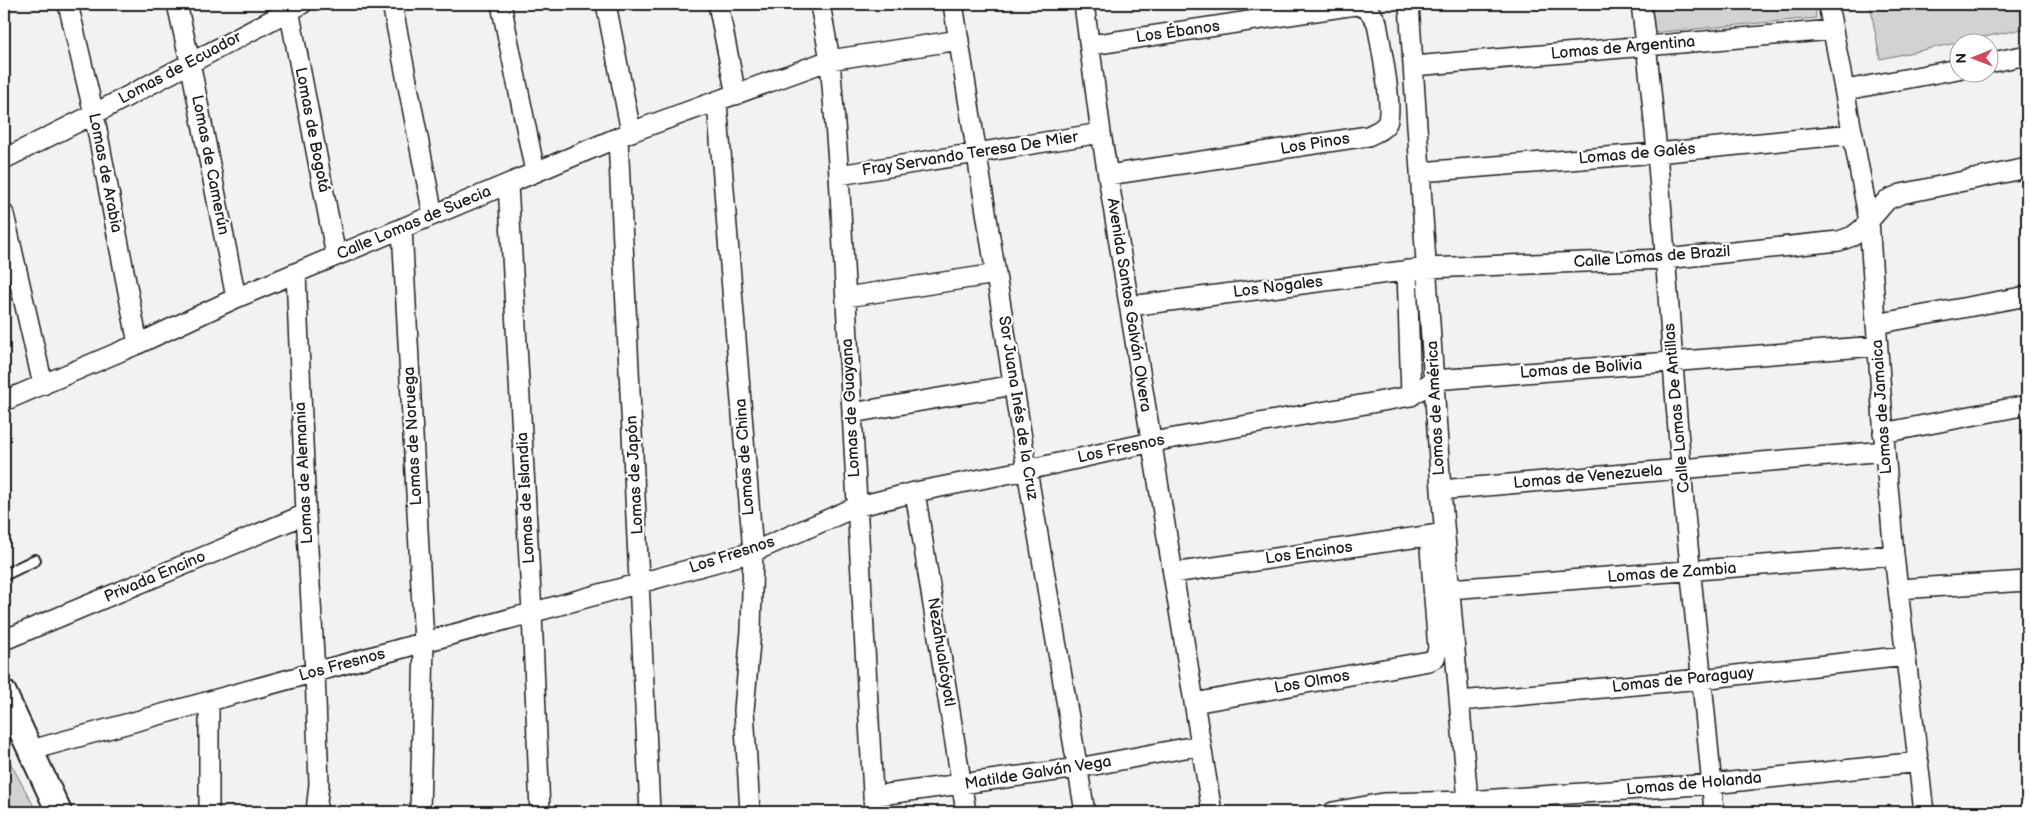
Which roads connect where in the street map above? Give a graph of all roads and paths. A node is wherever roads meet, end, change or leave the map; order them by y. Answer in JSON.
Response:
{"nodes":[{"id":1,"x":68,"y":4,"type":"edge"},
{"id":2,"x":177,"y":4,"type":"edge"},
{"id":3,"x":392,"y":4,"type":"edge"},
{"id":4,"x":501,"y":4,"type":"edge"},
{"id":5,"x":606,"y":4,"type":"edge"},
{"id":6,"x":718,"y":4,"type":"edge"},
{"id":7,"x":820,"y":4,"type":"edge"},
{"id":8,"x":953,"y":4,"type":"edge"},
{"id":9,"x":1084,"y":4,"type":"edge"},
{"id":10,"x":1410,"y":4,"type":"edge"},
{"id":11,"x":1641,"y":4,"type":"edge"},
{"id":12,"x":1828,"y":4,"type":"edge"},
{"id":13,"x":1355,"y":5,"type":"joint"},
{"id":14,"x":294,"y":6,"type":"edge"},
{"id":15,"x":1832,"y":30,"type":"junction"},
{"id":16,"x":959,"y":40,"type":"junction"},
{"id":17,"x":1091,"y":45,"type":"junction"},
{"id":18,"x":1646,"y":46,"type":"junction"},
{"id":19,"x":2027,"y":55,"type":"edge"},
{"id":20,"x":830,"y":60,"type":"junction"},
{"id":21,"x":1998,"y":61,"type":"edge"},
{"id":22,"x":190,"y":62,"type":"junction"},
{"id":23,"x":1414,"y":66,"type":"junction"},
{"id":24,"x":1948,"y":71,"type":"edge"},
{"id":25,"x":1846,"y":90,"type":"junction"},
{"id":26,"x":736,"y":95,"type":"junction"},
{"id":27,"x":717,"y":102,"type":"junction"},
{"id":28,"x":94,"y":114,"type":"junction"},
{"id":29,"x":1101,"y":133,"type":"junction"},
{"id":30,"x":1853,"y":134,"type":"junction"},
{"id":31,"x":624,"y":135,"type":"junction"},
{"id":32,"x":977,"y":153,"type":"junction"},
{"id":33,"x":1656,"y":153,"type":"junction"},
{"id":34,"x":4,"y":159,"type":"edge"},
{"id":35,"x":2027,"y":168,"type":"edge"},
{"id":36,"x":535,"y":172,"type":"junction"},
{"id":37,"x":1420,"y":172,"type":"junction"},
{"id":38,"x":839,"y":175,"type":"junction"},
{"id":39,"x":1108,"y":175,"type":"junction"},
{"id":40,"x":508,"y":184,"type":"junction"},
{"id":41,"x":4,"y":214,"type":"edge"},
{"id":42,"x":432,"y":216,"type":"junction"},
{"id":43,"x":1869,"y":221,"type":"junction"},
{"id":44,"x":402,"y":228,"type":"junction"},
{"id":45,"x":336,"y":256,"type":"junction"},
{"id":46,"x":1665,"y":259,"type":"junction"},
{"id":47,"x":1427,"y":268,"type":"junction"},
{"id":48,"x":1407,"y":270,"type":"junction"},
{"id":49,"x":296,"y":273,"type":"junction"},
{"id":50,"x":996,"y":274,"type":"junction"},
{"id":51,"x":2027,"y":296,"type":"edge"},
{"id":52,"x":846,"y":297,"type":"junction"},
{"id":53,"x":236,"y":298,"type":"junction"},
{"id":54,"x":1130,"y":306,"type":"junction"},
{"id":55,"x":1876,"y":324,"type":"junction"},
{"id":56,"x":138,"y":344,"type":"junction"},
{"id":57,"x":1877,"y":346,"type":"junction"},
{"id":58,"x":1673,"y":363,"type":"junction"},
{"id":59,"x":1434,"y":380,"type":"junction"},
{"id":60,"x":43,"y":385,"type":"junction"},
{"id":61,"x":1014,"y":385,"type":"junction"},
{"id":62,"x":1411,"y":396,"type":"junction"},
{"id":63,"x":4,"y":401,"type":"edge"},
{"id":64,"x":2027,"y":405,"type":"edge"},
{"id":65,"x":852,"y":413,"type":"junction"},
{"id":66,"x":1152,"y":442,"type":"junction"},
{"id":67,"x":1884,"y":442,"type":"junction"},
{"id":68,"x":1681,"y":469,"type":"junction"},
{"id":69,"x":1027,"y":470,"type":"junction"},
{"id":70,"x":1441,"y":490,"type":"junction"},
{"id":71,"x":915,"y":492,"type":"junction"},
{"id":72,"x":856,"y":508,"type":"junction"},
{"id":73,"x":306,"y":514,"type":"junction"},
{"id":74,"x":1437,"y":534,"type":"junction"},
{"id":75,"x":753,"y":552,"type":"junction"},
{"id":76,"x":1894,"y":555,"type":"junction"},
{"id":77,"x":35,"y":560,"type":"dead end"},
{"id":78,"x":1691,"y":572,"type":"junction"},
{"id":79,"x":1173,"y":573,"type":"junction"},
{"id":80,"x":4,"y":575,"type":"edge"},
{"id":81,"x":2027,"y":581,"type":"edge"},
{"id":82,"x":640,"y":583,"type":"junction"},
{"id":83,"x":1449,"y":589,"type":"junction"},
{"id":84,"x":1898,"y":590,"type":"junction"},
{"id":85,"x":532,"y":613,"type":"junction"},
{"id":86,"x":4,"y":640,"type":"edge"},
{"id":87,"x":424,"y":643,"type":"junction"},
{"id":88,"x":1905,"y":656,"type":"junction"},
{"id":89,"x":315,"y":673,"type":"junction"},
{"id":90,"x":1701,"y":679,"type":"junction"},
{"id":91,"x":4,"y":693,"type":"edge"},
{"id":92,"x":1460,"y":701,"type":"junction"},
{"id":93,"x":209,"y":702,"type":"junction"},
{"id":94,"x":1194,"y":703,"type":"junction"},
{"id":95,"x":1201,"y":745,"type":"junction"},
{"id":96,"x":31,"y":750,"type":"junction"},
{"id":97,"x":1919,"y":762,"type":"junction"},
{"id":98,"x":1078,"y":768,"type":"junction"},
{"id":99,"x":1712,"y":784,"type":"junction"},
{"id":100,"x":962,"y":785,"type":"junction"},
{"id":101,"x":874,"y":804,"type":"edge"},
{"id":102,"x":209,"y":806,"type":"dead end"},
{"id":103,"x":1468,"y":807,"type":"edge"},
{"id":104,"x":58,"y":812,"type":"edge"},
{"id":105,"x":316,"y":812,"type":"edge"},
{"id":106,"x":420,"y":812,"type":"edge"},
{"id":107,"x":540,"y":812,"type":"edge"},
{"id":108,"x":650,"y":812,"type":"edge"},
{"id":109,"x":750,"y":812,"type":"edge"},
{"id":110,"x":966,"y":812,"type":"edge"},
{"id":111,"x":1084,"y":812,"type":"edge"},
{"id":112,"x":1212,"y":812,"type":"edge"},
{"id":113,"x":1333,"y":812,"type":"edge"},
{"id":114,"x":1714,"y":812,"type":"edge"},
{"id":115,"x":1924,"y":812,"type":"edge"}],
"edges":[{"from":1,"to":28,"type":"street","name":"Lomas de Arabia"},
{"from":2,"to":22,"type":"street","name":"Lomas de Camerún"},
{"from":3,"to":42,"type":"street"},
{"from":4,"to":36,"type":"street"},
{"from":5,"to":31,"type":"street","name":"Lomas de Japón"},
{"from":6,"to":26,"type":"street"},
{"from":7,"to":20,"type":"street","name":"Lomas de Guayana"},
{"from":8,"to":16,"type":"street","name":"Sor Juana Inés de la Cruz"},
{"from":9,"to":17,"type":"street","name":"Avenida Santos Galván Olvera"},
{"from":10,"to":23,"type":"street","name":"Lomas de América"},
{"from":11,"to":18,"type":"street","name":"Calle Lomas De Antillas"},
{"from":12,"to":15,"type":"street","name":"Lomas de Jamaica"},
{"from":13,"to":17,"type":"street","name":"Los Ébanos"},
{"from":13,"to":39,"type":"street","name":"Los Pinos"},
{"from":14,"to":22,"type":"street","name":"Lomas de Ecuador"},
{"from":14,"to":45,"type":"street","name":"Lomas de Bogotá"},
{"from":15,"to":18,"type":"street","name":"Lomas de Argentina"},
{"from":15,"to":25,"type":"street","name":"Lomas de Jamaica"},
{"from":16,"to":20,"type":"street","name":"Calle Lomas de Suecia"},
{"from":16,"to":32,"type":"street","name":"Sor Juana Inés de la Cruz"},
{"from":17,"to":29,"type":"street","name":"Avenida Santos Galván Olvera"},
{"from":18,"to":23,"type":"street","name":"Lomas de Argentina"},
{"from":18,"to":33,"type":"street","name":"Calle Lomas De Antillas"},
{"from":19,"to":21,"type":"street"},
{"from":20,"to":26,"type":"street","name":"Calle Lomas de Suecia"},
{"from":20,"to":38,"type":"street","name":"Lomas de Guayana"},
{"from":22,"to":28,"type":"street","name":"Lomas de Ecuador"},
{"from":22,"to":53,"type":"street","name":"Lomas de Camerún"},
{"from":23,"to":37,"type":"street","name":"Lomas de América"},
{"from":24,"to":25,"type":"street"},
{"from":25,"to":30,"type":"street","name":"Lomas de Jamaica"},
{"from":26,"to":27,"type":"street","name":"Calle Lomas de Suecia"},
{"from":27,"to":31,"type":"street","name":"Calle Lomas de Suecia"},
{"from":27,"to":75,"type":"street","name":"Lomas de China"},
{"from":28,"to":34,"type":"street","name":"Lomas de Ecuador"},
{"from":28,"to":56,"type":"street","name":"Lomas de Arabia"},
{"from":29,"to":32,"type":"street","name":"Fray Servando Teresa De Mier"},
{"from":29,"to":39,"type":"street","name":"Avenida Santos Galván Olvera"},
{"from":30,"to":33,"type":"street","name":"Lomas de Galés"},
{"from":30,"to":43,"type":"street","name":"Lomas de Jamaica"},
{"from":31,"to":36,"type":"street","name":"Calle Lomas de Suecia"},
{"from":31,"to":82,"type":"street","name":"Lomas de Japón"},
{"from":32,"to":38,"type":"street","name":"Fray Servando Teresa De Mier"},
{"from":32,"to":50,"type":"street","name":"Sor Juana Inés de la Cruz"},
{"from":33,"to":37,"type":"street","name":"Lomas de Galés"},
{"from":33,"to":46,"type":"street","name":"Calle Lomas De Antillas"},
{"from":35,"to":43,"type":"street","name":"Calle Lomas de Brazil"},
{"from":36,"to":40,"type":"street","name":"Calle Lomas de Suecia"},
{"from":37,"to":47,"type":"street","name":"Lomas de América"},
{"from":38,"to":52,"type":"street","name":"Lomas de Guayana"},
{"from":39,"to":54,"type":"street","name":"Avenida Santos Galván Olvera"},
{"from":40,"to":42,"type":"street","name":"Calle Lomas de Suecia"},
{"from":40,"to":85,"type":"street","name":"Lomas de Islandia"},
{"from":41,"to":60,"type":"street"},
{"from":42,"to":44,"type":"street","name":"Calle Lomas de Suecia"},
{"from":43,"to":46,"type":"street","name":"Calle Lomas de Brazil"},
{"from":43,"to":55,"type":"street","name":"Lomas de Jamaica"},
{"from":44,"to":45,"type":"street","name":"Calle Lomas de Suecia"},
{"from":44,"to":87,"type":"street","name":"Lomas de Noruega"},
{"from":45,"to":49,"type":"street","name":"Calle Lomas de Suecia"},
{"from":46,"to":47,"type":"street","name":"Calle Lomas de Brazil"},
{"from":46,"to":58,"type":"street","name":"Calle Lomas De Antillas"},
{"from":47,"to":48,"type":"street","name":"Los Nogales"},
{"from":47,"to":59,"type":"street","name":"Lomas de América"},
{"from":48,"to":54,"type":"street","name":"Los Nogales"},
{"from":48,"to":62,"type":"street"},
{"from":49,"to":53,"type":"street","name":"Calle Lomas de Suecia"},
{"from":49,"to":73,"type":"street","name":"Lomas de Alemania"},
{"from":50,"to":52,"type":"street"},
{"from":50,"to":61,"type":"street","name":"Sor Juana Inés de la Cruz"},
{"from":51,"to":55,"type":"street"},
{"from":52,"to":65,"type":"street","name":"Lomas de Guayana"},
{"from":53,"to":56,"type":"street","name":"Calle Lomas de Suecia"},
{"from":54,"to":66,"type":"street","name":"Avenida Santos Galván Olvera"},
{"from":55,"to":57,"type":"street","name":"Lomas de Jamaica"},
{"from":56,"to":60,"type":"street","name":"Calle Lomas de Suecia"},
{"from":57,"to":58,"type":"street","name":"Lomas de Bolivia"},
{"from":57,"to":67,"type":"street","name":"Lomas de Jamaica"},
{"from":58,"to":59,"type":"street","name":"Lomas de Bolivia"},
{"from":58,"to":68,"type":"street","name":"Calle Lomas De Antillas"},
{"from":59,"to":62,"type":"street","name":"Los Fresnos"},
{"from":59,"to":70,"type":"street","name":"Lomas de América"},
{"from":60,"to":63,"type":"street","name":"Calle Lomas de Suecia"},
{"from":61,"to":65,"type":"street"},
{"from":61,"to":69,"type":"street","name":"Sor Juana Inés de la Cruz"},
{"from":62,"to":66,"type":"street","name":"Los Fresnos"},
{"from":64,"to":67,"type":"street","name":"Lomas de Venezuela"},
{"from":65,"to":72,"type":"street","name":"Lomas de Guayana"},
{"from":66,"to":69,"type":"street","name":"Los Fresnos"},
{"from":66,"to":79,"type":"street","name":"Avenida Santos Galván Olvera"},
{"from":67,"to":68,"type":"street","name":"Lomas de Venezuela"},
{"from":67,"to":76,"type":"street","name":"Lomas de Jamaica"},
{"from":68,"to":70,"type":"street","name":"Lomas de Venezuela"},
{"from":68,"to":78,"type":"street","name":"Calle Lomas De Antillas"},
{"from":69,"to":71,"type":"street","name":"Los Fresnos"},
{"from":69,"to":98,"type":"street","name":"Sor Juana Inés de la Cruz"},
{"from":70,"to":74,"type":"street","name":"Lomas de América"},
{"from":71,"to":72,"type":"street","name":"Los Fresnos"},
{"from":71,"to":100,"type":"street","name":"Nezahualcóyotl"},
{"from":72,"to":75,"type":"street","name":"Los Fresnos"},
{"from":72,"to":101,"type":"street","name":"Lomas de Guayana"},
{"from":73,"to":86,"type":"street","name":"Privada Encino"},
{"from":73,"to":89,"type":"street","name":"Lomas de Alemania"},
{"from":74,"to":79,"type":"street","name":"Los Encinos"},
{"from":74,"to":83,"type":"street","name":"Lomas de América"},
{"from":74,"to":94,"type":"street","name":"Los Olmos"},
{"from":75,"to":82,"type":"street","name":"Los Fresnos"},
{"from":75,"to":109,"type":"street","name":"Lomas de China"},
{"from":76,"to":78,"type":"street","name":"Lomas de Zambia"},
{"from":76,"to":84,"type":"street","name":"Lomas de Jamaica"},
{"from":77,"to":80,"type":"lane"},
{"from":78,"to":83,"type":"street","name":"Lomas de Zambia"},
{"from":78,"to":90,"type":"street","name":"Calle Lomas De Antillas"},
{"from":79,"to":94,"type":"street","name":"Avenida Santos Galván Olvera"},
{"from":81,"to":84,"type":"street"},
{"from":82,"to":85,"type":"street","name":"Los Fresnos"},
{"from":82,"to":108,"type":"street","name":"Lomas de Japón"},
{"from":83,"to":92,"type":"street","name":"Lomas de América"},
{"from":84,"to":88,"type":"street","name":"Lomas de Jamaica"},
{"from":85,"to":87,"type":"street","name":"Los Fresnos"},
{"from":85,"to":107,"type":"street","name":"Lomas de Islandia"},
{"from":87,"to":89,"type":"street","name":"Los Fresnos"},
{"from":87,"to":106,"type":"street","name":"Lomas de Noruega"},
{"from":88,"to":90,"type":"street","name":"Lomas de Paraguay"},
{"from":88,"to":97,"type":"street","name":"Lomas de Jamaica"},
{"from":89,"to":93,"type":"street","name":"Los Fresnos"},
{"from":89,"to":105,"type":"street","name":"Lomas de Alemania"},
{"from":90,"to":92,"type":"street","name":"Lomas de Paraguay"},
{"from":90,"to":99,"type":"street","name":"Calle Lomas De Antillas"},
{"from":91,"to":96,"type":"street"},
{"from":92,"to":103,"type":"street","name":"Lomas de América"},
{"from":93,"to":96,"type":"street","name":"Los Fresnos"},
{"from":93,"to":102,"type":"street"},
{"from":94,"to":95,"type":"street","name":"Avenida Santos Galván Olvera"},
{"from":95,"to":98,"type":"street","name":"Matilde Galván Vega"},
{"from":95,"to":112,"type":"street","name":"Avenida Santos Galván Olvera"},
{"from":96,"to":104,"type":"street"},
{"from":97,"to":99,"type":"street","name":"Lomas de Holanda"},
{"from":97,"to":115,"type":"street","name":"Lomas de Jamaica"},
{"from":98,"to":100,"type":"street","name":"Matilde Galván Vega"},
{"from":98,"to":111,"type":"street","name":"Sor Juana Inés de la Cruz"},
{"from":99,"to":103,"type":"street","name":"Lomas de Holanda"},
{"from":99,"to":114,"type":"street","name":"Calle Lomas De Antillas"},
{"from":100,"to":101,"type":"street","name":"Matilde Galván Vega"},
{"from":100,"to":110,"type":"street","name":"Nezahualcóyotl"},
{"from":103,"to":113,"type":"street","name":"Lomas de Holanda"}]}
